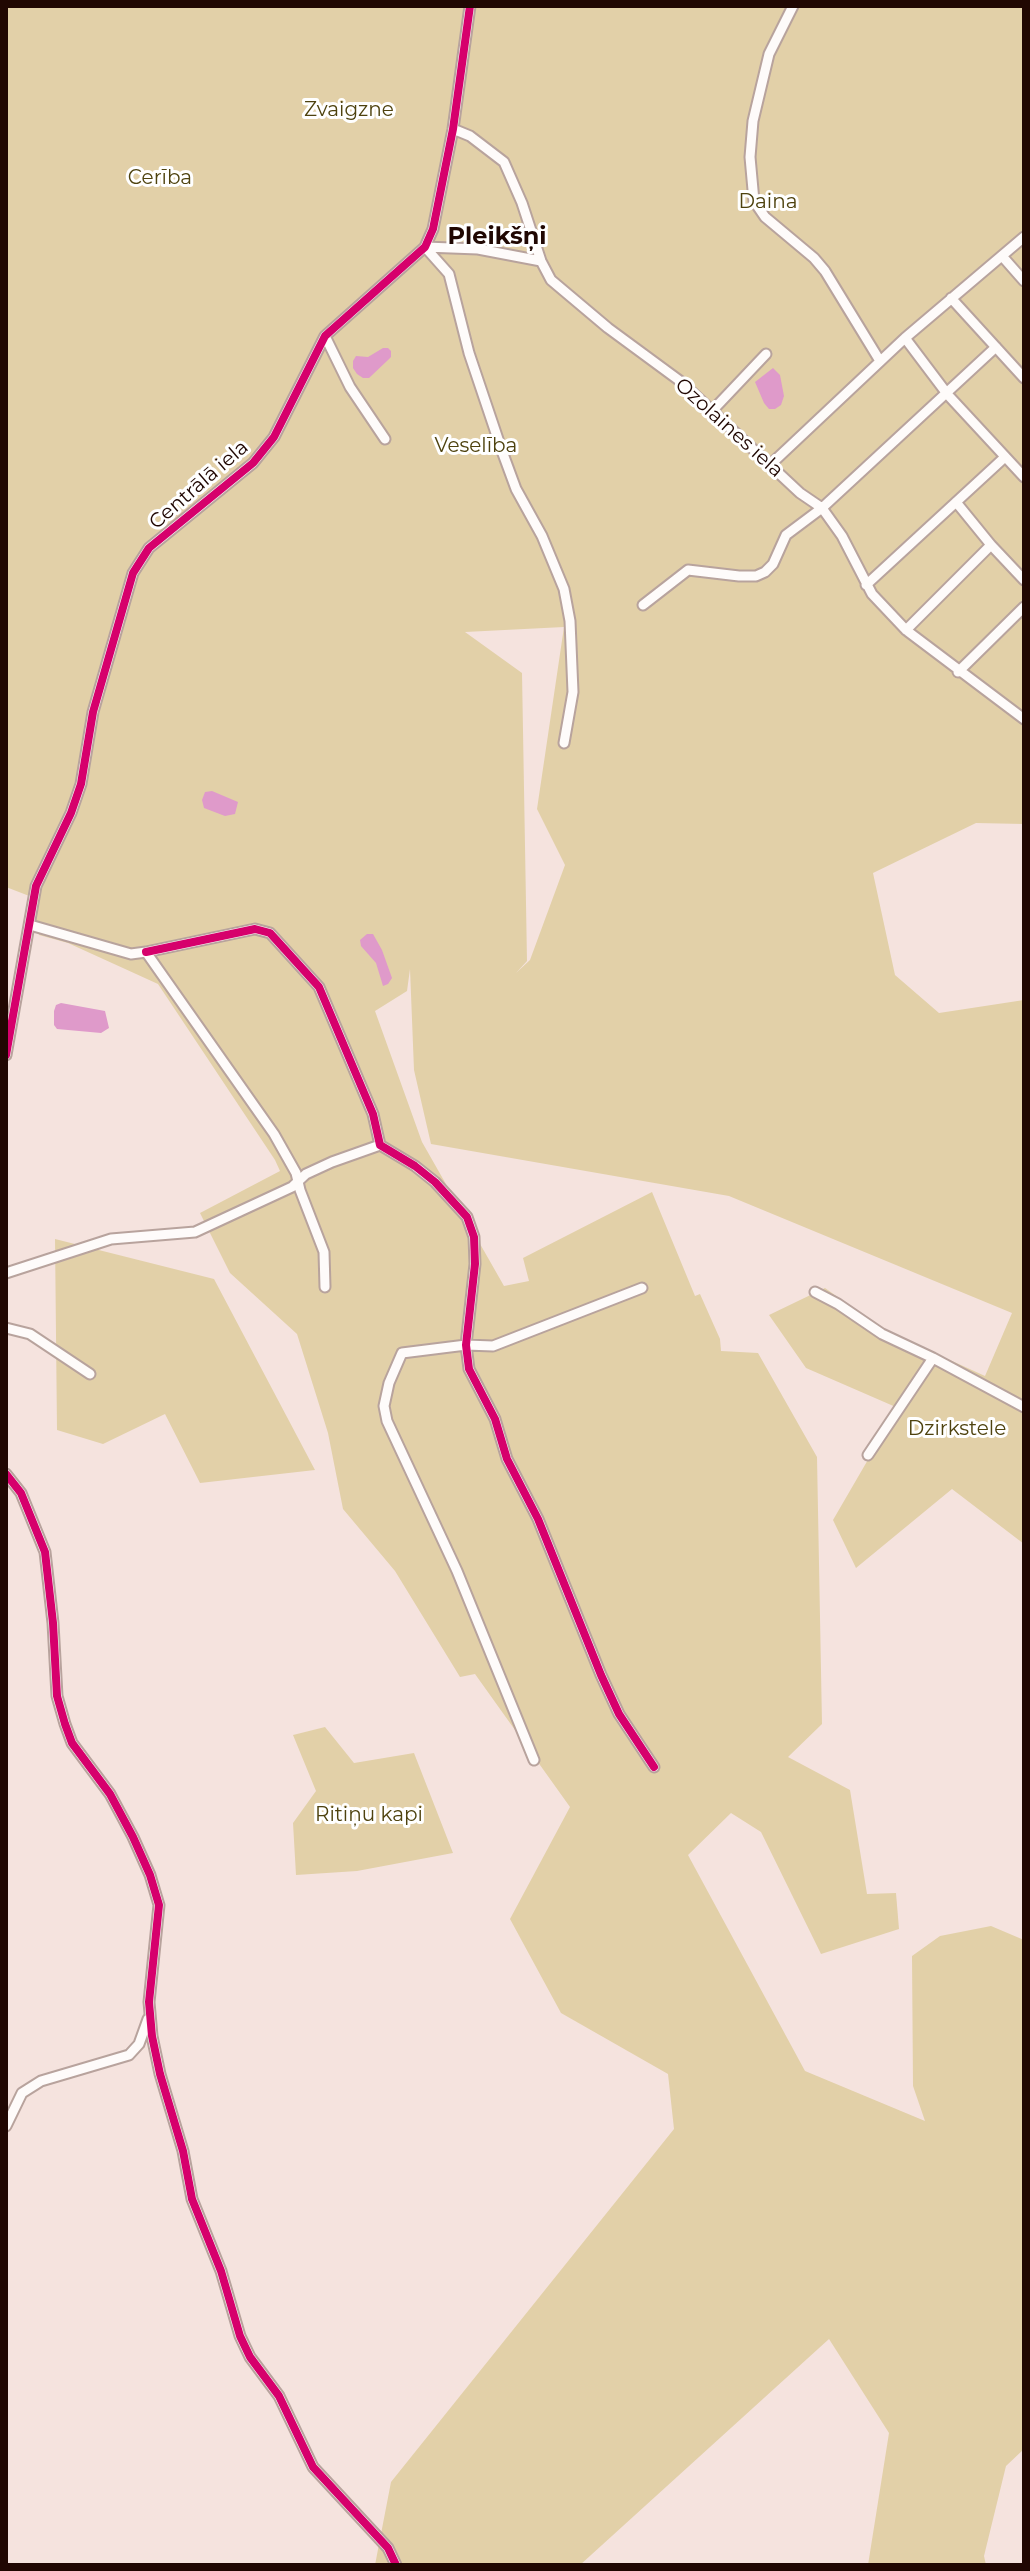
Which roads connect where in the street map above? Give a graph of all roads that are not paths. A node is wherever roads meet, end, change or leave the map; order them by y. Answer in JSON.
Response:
{"nodes":[{"id":1,"x":470,"y":6,"type":"edge"},
{"id":2,"x":793,"y":6,"type":"edge"},
{"id":3,"x":453,"y":129,"type":"junction"},
{"id":4,"x":1024,"y":237,"type":"edge"},
{"id":5,"x":425,"y":247,"type":"junction"},
{"id":6,"x":1002,"y":256,"type":"junction"},
{"id":7,"x":541,"y":261,"type":"junction"},
{"id":8,"x":1024,"y":281,"type":"edge"},
{"id":9,"x":951,"y":298,"type":"junction"},
{"id":10,"x":325,"y":336,"type":"junction"},
{"id":11,"x":905,"y":338,"type":"junction"},
{"id":12,"x":996,"y":347,"type":"junction"},
{"id":13,"x":766,"y":354,"type":"dead end"},
{"id":14,"x":880,"y":361,"type":"junction"},
{"id":15,"x":1024,"y":378,"type":"edge"},
{"id":16,"x":948,"y":395,"type":"junction"},
{"id":17,"x":712,"y":411,"type":"junction"},
{"id":18,"x":385,"y":439,"type":"dead end"},
{"id":19,"x":1005,"y":457,"type":"junction"},
{"id":20,"x":770,"y":465,"type":"junction"},
{"id":21,"x":1024,"y":477,"type":"edge"},
{"id":22,"x":956,"y":502,"type":"junction"},
{"id":23,"x":822,"y":508,"type":"junction"},
{"id":24,"x":991,"y":545,"type":"junction"},
{"id":25,"x":1024,"y":580,"type":"edge"},
{"id":26,"x":866,"y":585,"type":"junction"},
{"id":27,"x":643,"y":605,"type":"dead end"},
{"id":28,"x":1024,"y":607,"type":"edge"},
{"id":29,"x":906,"y":630,"type":"junction"},
{"id":30,"x":958,"y":672,"type":"junction"},
{"id":31,"x":1024,"y":719,"type":"edge"},
{"id":32,"x":564,"y":743,"type":"dead end"},
{"id":33,"x":30,"y":925,"type":"junction"},
{"id":34,"x":146,"y":952,"type":"junction"},
{"id":35,"x":6,"y":1055,"type":"edge"},
{"id":36,"x":380,"y":1145,"type":"junction"},
{"id":37,"x":298,"y":1181,"type":"junction"},
{"id":38,"x":6,"y":1273,"type":"edge"},
{"id":39,"x":325,"y":1287,"type":"dead end"},
{"id":40,"x":642,"y":1288,"type":"dead end"},
{"id":41,"x":815,"y":1292,"type":"dead end"},
{"id":42,"x":6,"y":1328,"type":"edge"},
{"id":43,"x":466,"y":1345,"type":"junction"},
{"id":44,"x":933,"y":1358,"type":"junction"},
{"id":45,"x":90,"y":1374,"type":"dead end"},
{"id":46,"x":1024,"y":1407,"type":"edge"},
{"id":47,"x":868,"y":1455,"type":"dead end"},
{"id":48,"x":6,"y":1474,"type":"edge"},
{"id":49,"x":534,"y":1760,"type":"dead end"},
{"id":50,"x":654,"y":1767,"type":"dead end"},
{"id":51,"x":150,"y":2014,"type":"junction"},
{"id":52,"x":6,"y":2126,"type":"edge"},
{"id":53,"x":396,"y":2565,"type":"edge"}],
"edges":[{"from":1,"to":3,"type":"street"},
{"from":2,"to":14,"type":"street"},
{"from":3,"to":5,"type":"street"},
{"from":3,"to":7,"type":"street","name":"Ozolaines iela"},
{"from":4,"to":6,"type":"street"},
{"from":5,"to":7,"type":"street"},
{"from":5,"to":10,"type":"street","name":"Centrālā iela"},
{"from":5,"to":32,"type":"street"},
{"from":6,"to":8,"type":"street"},
{"from":6,"to":9,"type":"street"},
{"from":7,"to":17,"type":"street","name":"Ozolaines iela"},
{"from":9,"to":11,"type":"street"},
{"from":9,"to":12,"type":"street"},
{"from":10,"to":18,"type":"street"},
{"from":10,"to":33,"type":"street","name":"Centrālā iela"},
{"from":11,"to":14,"type":"street"},
{"from":11,"to":16,"type":"street"},
{"from":12,"to":15,"type":"street"},
{"from":12,"to":16,"type":"street"},
{"from":13,"to":17,"type":"street"},
{"from":14,"to":20,"type":"street"},
{"from":16,"to":19,"type":"street"},
{"from":16,"to":23,"type":"street"},
{"from":17,"to":20,"type":"street","name":"Ozolaines iela"},
{"from":19,"to":21,"type":"street"},
{"from":19,"to":22,"type":"street"},
{"from":20,"to":23,"type":"street","name":"Ozolaines iela"},
{"from":22,"to":24,"type":"street"},
{"from":22,"to":26,"type":"street"},
{"from":23,"to":26,"type":"street","name":"Ozolaines iela"},
{"from":23,"to":27,"type":"street"},
{"from":24,"to":25,"type":"street"},
{"from":24,"to":29,"type":"street"},
{"from":26,"to":29,"type":"street","name":"Ozolaines iela"},
{"from":28,"to":30,"type":"street"},
{"from":29,"to":30,"type":"street","name":"Ozolaines iela"},
{"from":30,"to":31,"type":"street","name":"Ozolaines iela"},
{"from":33,"to":34,"type":"street"},
{"from":33,"to":35,"type":"street","name":"Centrālā iela"},
{"from":34,"to":36,"type":"street"},
{"from":34,"to":37,"type":"street"},
{"from":36,"to":37,"type":"street"},
{"from":36,"to":43,"type":"street"},
{"from":37,"to":38,"type":"street"},
{"from":37,"to":39,"type":"street"},
{"from":40,"to":43,"type":"street"},
{"from":41,"to":44,"type":"street"},
{"from":42,"to":45,"type":"street"},
{"from":43,"to":49,"type":"street"},
{"from":43,"to":50,"type":"street"},
{"from":44,"to":46,"type":"street"},
{"from":44,"to":47,"type":"street"},
{"from":48,"to":51,"type":"street"},
{"from":51,"to":52,"type":"street"},
{"from":51,"to":53,"type":"street"}]}
